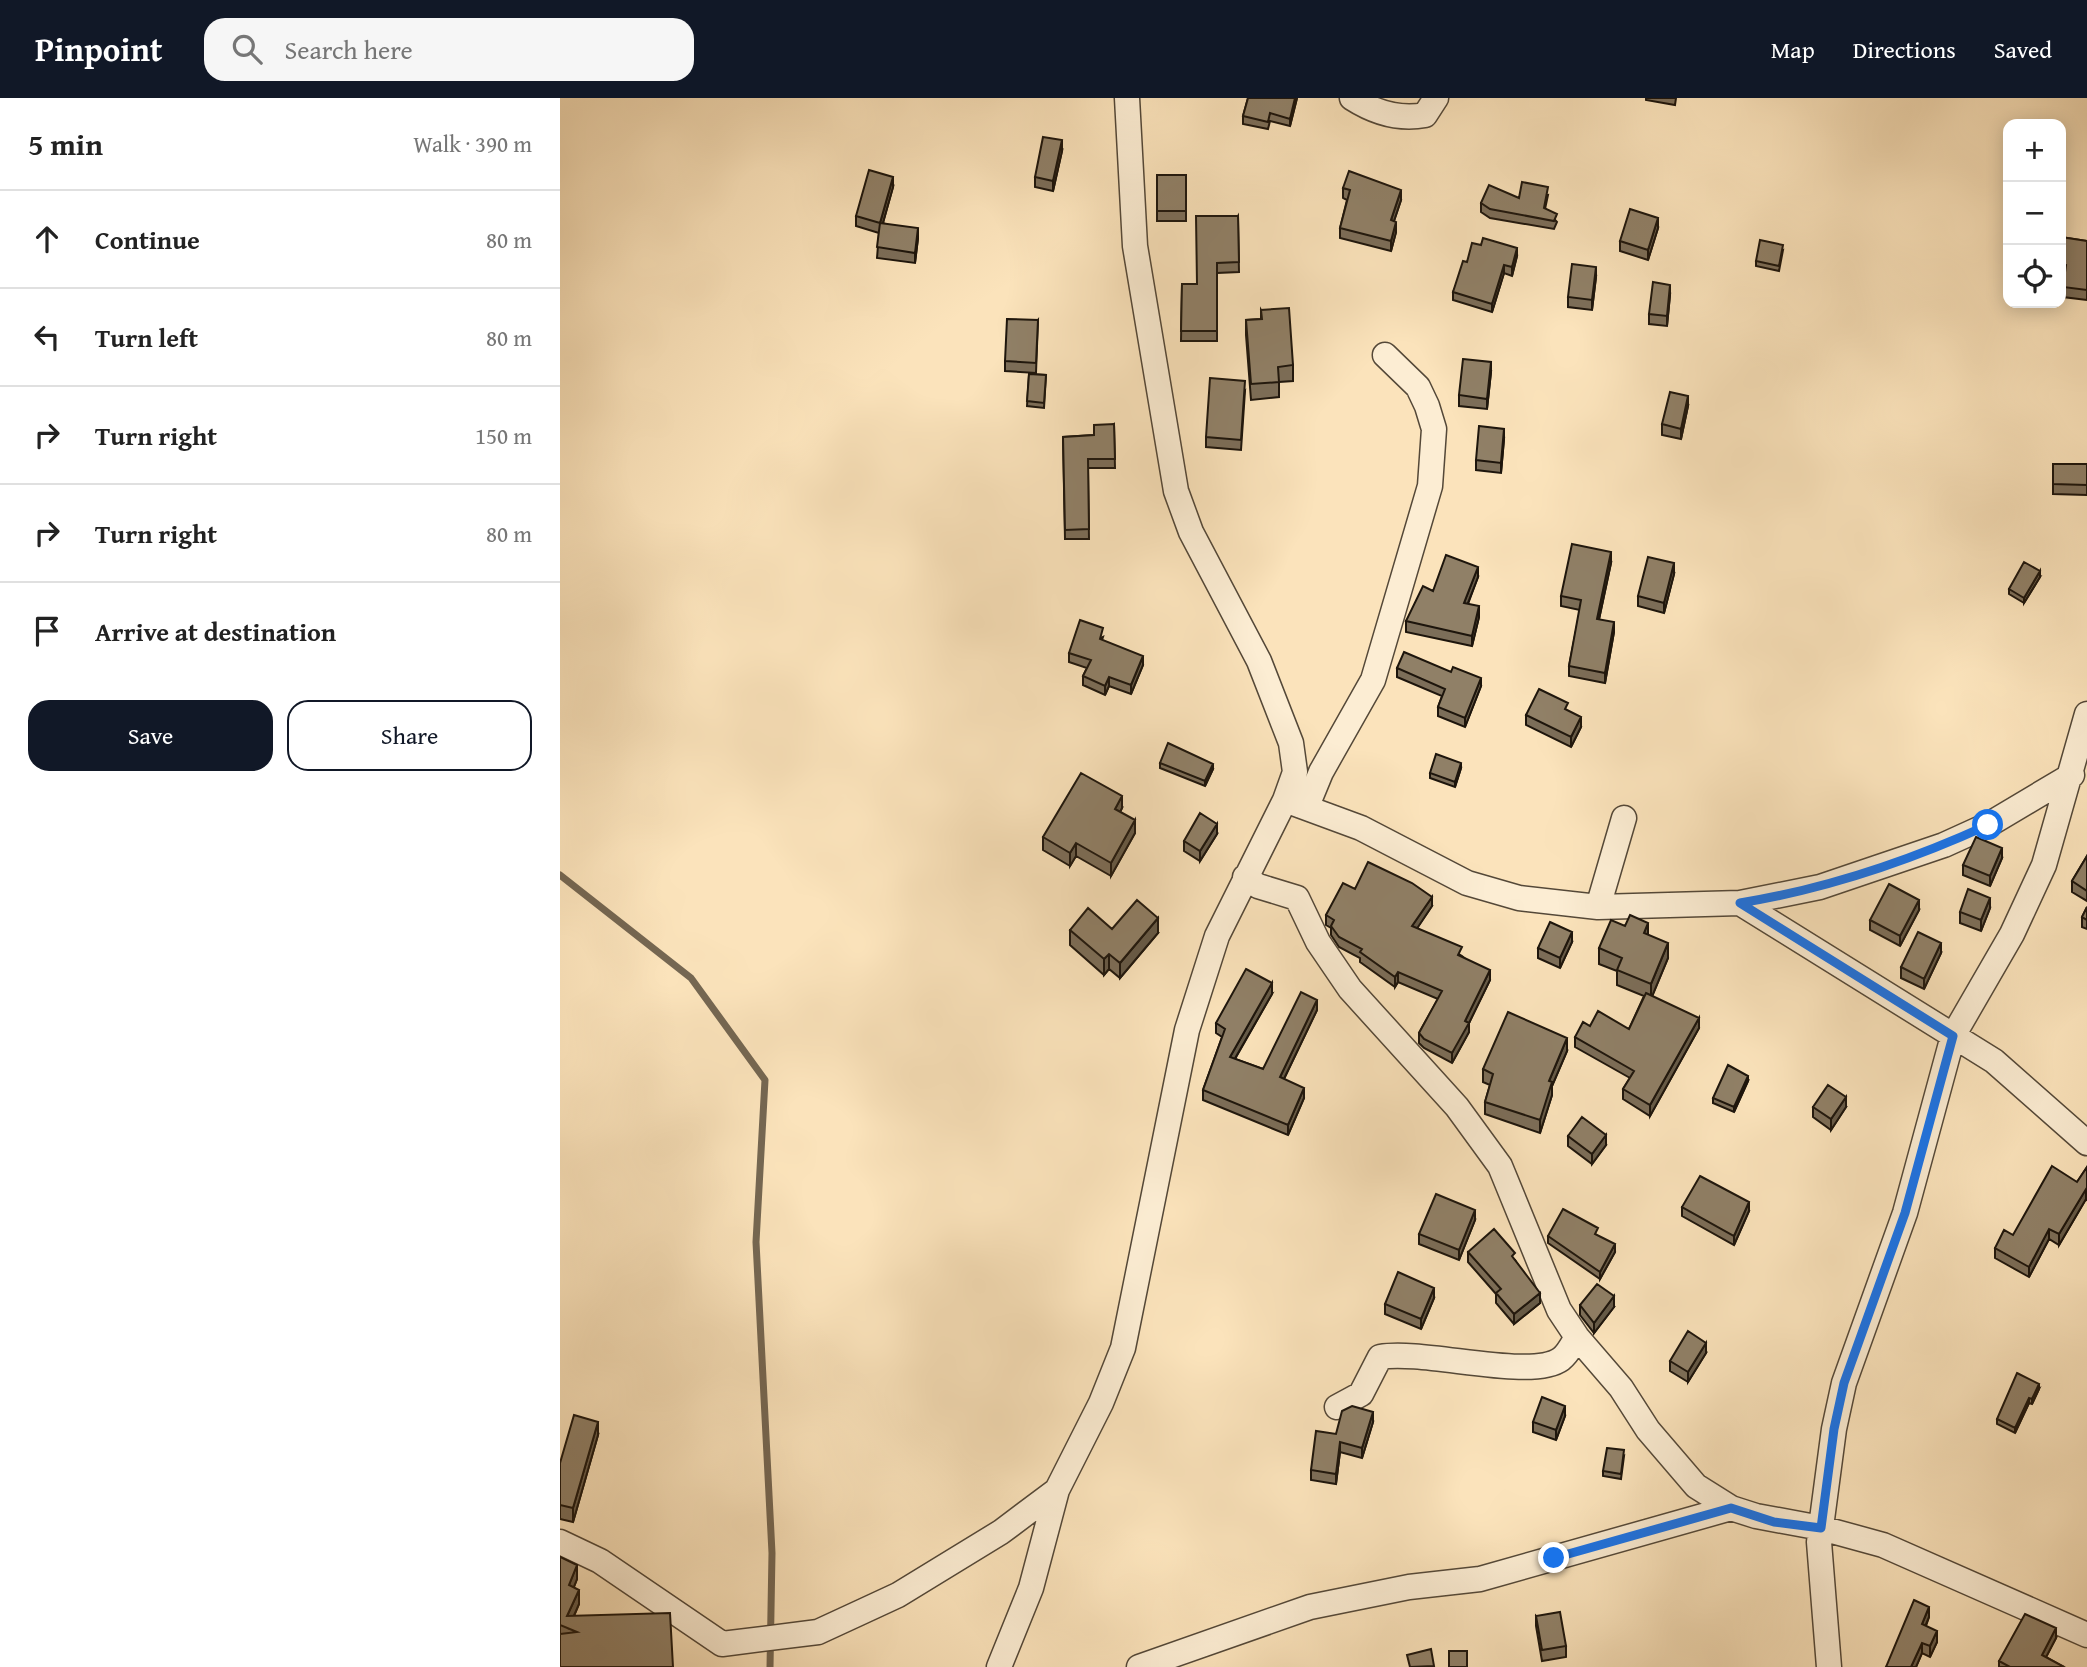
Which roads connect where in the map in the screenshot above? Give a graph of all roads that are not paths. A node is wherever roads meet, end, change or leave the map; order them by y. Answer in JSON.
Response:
{"nodes":[{"id":1,"x":1127,"y":98,"type":"edge"},
{"id":2,"x":1352,"y":98,"type":"edge"},
{"id":3,"x":1436,"y":98,"type":"edge"},
{"id":4,"x":1385,"y":355,"type":"dead end"},
{"id":5,"x":2087,"y":714,"type":"edge"},
{"id":6,"x":2087,"y":760,"type":"edge"},
{"id":7,"x":2067,"y":780,"type":"junction"},
{"id":8,"x":1296,"y":803,"type":"junction"},
{"id":9,"x":1624,"y":818,"type":"dead end"},
{"id":10,"x":1245,"y":877,"type":"junction"},
{"id":11,"x":1740,"y":903,"type":"junction"},
{"id":12,"x":1598,"y":907,"type":"junction"},
{"id":13,"x":1953,"y":1036,"type":"junction"},
{"id":14,"x":2087,"y":1143,"type":"edge"},
{"id":15,"x":1577,"y":1337,"type":"junction"},
{"id":16,"x":1337,"y":1407,"type":"dead end"},
{"id":17,"x":1057,"y":1490,"type":"junction"},
{"id":18,"x":1731,"y":1508,"type":"junction"},
{"id":19,"x":1821,"y":1528,"type":"junction"},
{"id":20,"x":560,"y":1542,"type":"edge"},
{"id":21,"x":2087,"y":1635,"type":"edge"},
{"id":22,"x":999,"y":1667,"type":"edge"},
{"id":23,"x":1139,"y":1667,"type":"edge"},
{"id":24,"x":1829,"y":1667,"type":"edge"}],
"edges":[{"from":1,"to":8,"type":"street"},
{"from":2,"to":3,"type":"street"},
{"from":4,"to":8,"type":"street"},
{"from":5,"to":7,"type":"street"},
{"from":6,"to":7,"type":"street"},
{"from":7,"to":11,"type":"street"},
{"from":7,"to":13,"type":"street"},
{"from":8,"to":10,"type":"street"},
{"from":8,"to":12,"type":"street"},
{"from":9,"to":12,"type":"street"},
{"from":10,"to":15,"type":"street"},
{"from":10,"to":17,"type":"street"},
{"from":11,"to":12,"type":"street"},
{"from":11,"to":13,"type":"street"},
{"from":13,"to":14,"type":"street"},
{"from":13,"to":19,"type":"street"},
{"from":15,"to":16,"type":"street"},
{"from":15,"to":18,"type":"street"},
{"from":17,"to":20,"type":"street"},
{"from":17,"to":22,"type":"street"},
{"from":18,"to":19,"type":"street"},
{"from":18,"to":23,"type":"street"},
{"from":19,"to":21,"type":"street"},
{"from":19,"to":24,"type":"street"}]}
